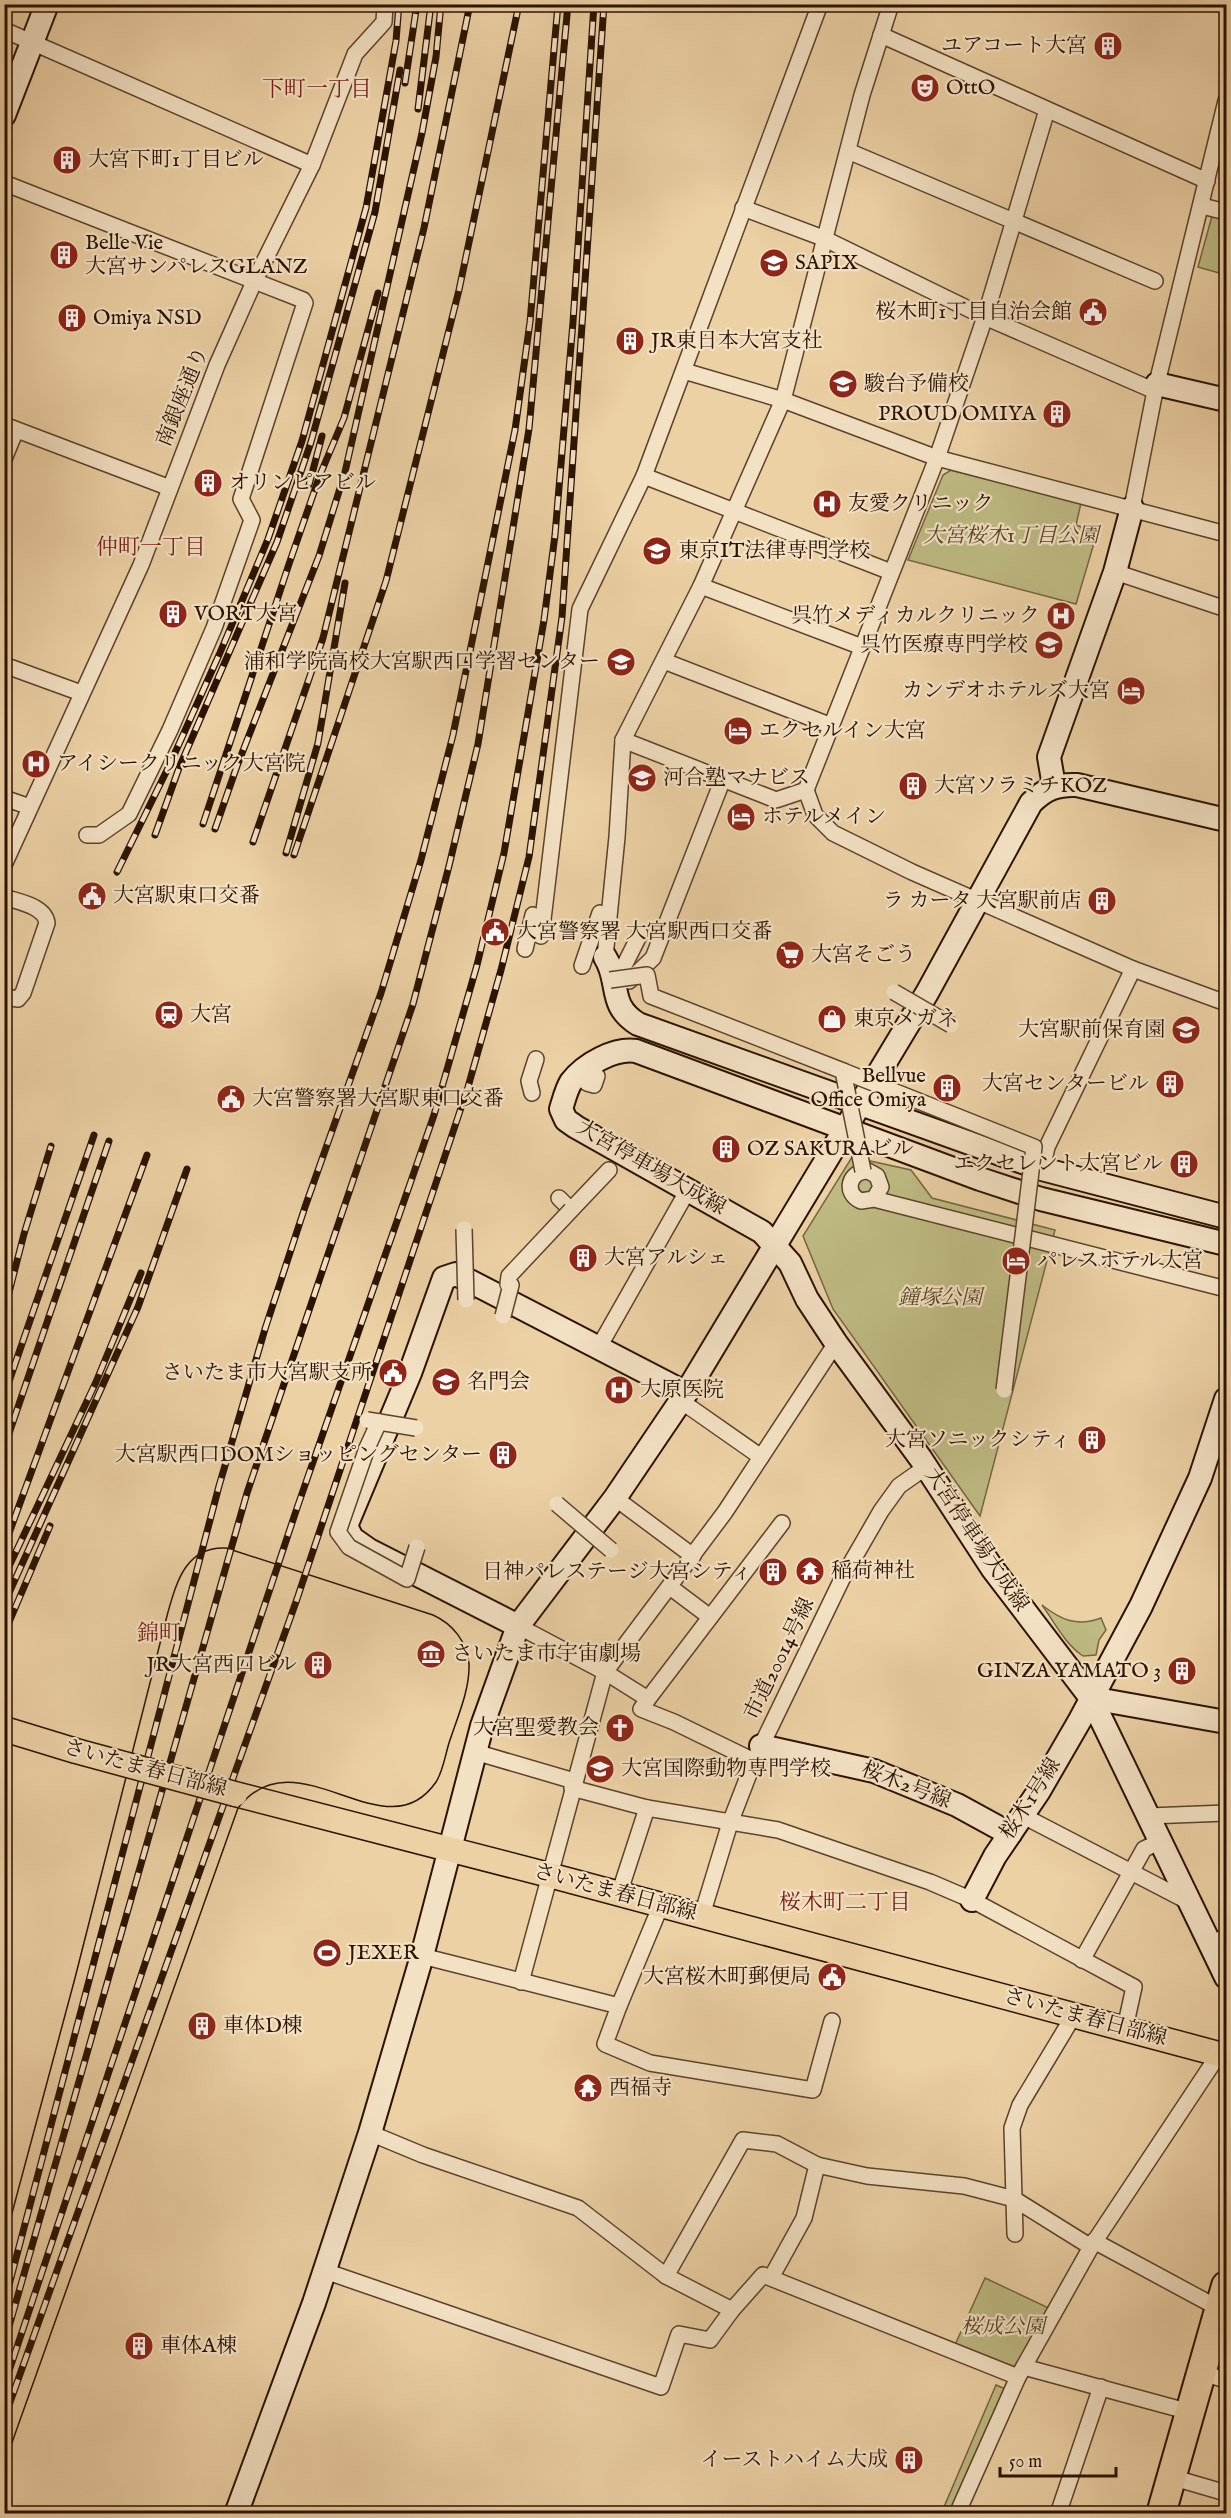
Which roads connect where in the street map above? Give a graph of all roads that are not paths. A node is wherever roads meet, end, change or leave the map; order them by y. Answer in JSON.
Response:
{"nodes":[{"id":1,"x":46,"y":4,"type":"edge"},
{"id":2,"x":385,"y":4,"type":"edge"},
{"id":3,"x":820,"y":4,"type":"edge"},
{"id":4,"x":891,"y":4,"type":"edge"},
{"id":5,"x":4,"y":30,"type":"edge"},
{"id":6,"x":881,"y":35,"type":"junction"},
{"id":7,"x":34,"y":40,"type":"junction"},
{"id":8,"x":1227,"y":101,"type":"edge"},
{"id":9,"x":1047,"y":110,"type":"junction"},
{"id":10,"x":4,"y":115,"type":"edge"},
{"id":11,"x":1223,"y":138,"type":"edge"},
{"id":12,"x":848,"y":151,"type":"junction"},
{"id":13,"x":312,"y":165,"type":"junction"},
{"id":14,"x":1207,"y":181,"type":"junction"},
{"id":15,"x":4,"y":183,"type":"edge"},
{"id":16,"x":1202,"y":206,"type":"junction"},
{"id":17,"x":743,"y":208,"type":"junction"},
{"id":18,"x":1227,"y":212,"type":"edge"},
{"id":19,"x":1014,"y":220,"type":"junction"},
{"id":20,"x":823,"y":238,"type":"junction"},
{"id":21,"x":1155,"y":281,"type":"dead end"},
{"id":22,"x":254,"y":282,"type":"junction"},
{"id":23,"x":985,"y":317,"type":"junction"},
{"id":24,"x":684,"y":371,"type":"junction"},
{"id":25,"x":1156,"y":388,"type":"junction"},
{"id":26,"x":783,"y":400,"type":"junction"},
{"id":27,"x":1227,"y":400,"type":"edge"},
{"id":28,"x":10,"y":428,"type":"edge"},
{"id":29,"x":936,"y":458,"type":"junction"},
{"id":30,"x":4,"y":459,"type":"edge"},
{"id":31,"x":644,"y":476,"type":"junction"},
{"id":32,"x":170,"y":488,"type":"junction"},
{"id":33,"x":1132,"y":508,"type":"junction"},
{"id":34,"x":733,"y":512,"type":"junction"},
{"id":35,"x":1227,"y":534,"type":"edge"},
{"id":36,"x":891,"y":572,"type":"junction"},
{"id":37,"x":1115,"y":572,"type":"junction"},
{"id":38,"x":701,"y":586,"type":"junction"},
{"id":39,"x":1227,"y":609,"type":"edge"},
{"id":40,"x":862,"y":646,"type":"junction"},
{"id":41,"x":664,"y":661,"type":"junction"},
{"id":42,"x":4,"y":665,"type":"edge"},
{"id":43,"x":81,"y":693,"type":"junction"},
{"id":44,"x":829,"y":725,"type":"junction"},
{"id":45,"x":623,"y":740,"type":"junction"},
{"id":46,"x":723,"y":779,"type":"junction"},
{"id":47,"x":1054,"y":786,"type":"junction"},
{"id":48,"x":806,"y":790,"type":"junction"},
{"id":49,"x":4,"y":798,"type":"edge"},
{"id":50,"x":29,"y":810,"type":"junction"},
{"id":51,"x":1227,"y":820,"type":"edge"},
{"id":52,"x":87,"y":835,"type":"dead end"},
{"id":53,"x":4,"y":865,"type":"edge"},
{"id":54,"x":4,"y":897,"type":"edge"},
{"id":55,"x":976,"y":900,"type":"junction"},
{"id":56,"x":600,"y":913,"type":"dead end"},
{"id":57,"x":533,"y":915,"type":"dead end"},
{"id":58,"x":640,"y":934,"type":"dead end"},
{"id":59,"x":541,"y":936,"type":"dead end"},
{"id":60,"x":525,"y":949,"type":"dead end"},
{"id":61,"x":605,"y":957,"type":"joint"},
{"id":62,"x":582,"y":966,"type":"dead end"},
{"id":63,"x":1133,"y":969,"type":"junction"},
{"id":64,"x":614,"y":985,"type":"junction"},
{"id":65,"x":894,"y":992,"type":"dead end"},
{"id":66,"x":4,"y":997,"type":"edge"},
{"id":67,"x":1227,"y":1003,"type":"edge"},
{"id":68,"x":951,"y":1025,"type":"dead end"},
{"id":69,"x":536,"y":1059,"type":"dead end"},
{"id":70,"x":843,"y":1071,"type":"junction"},
{"id":71,"x":530,"y":1087,"type":"dead end"},
{"id":72,"x":859,"y":1105,"type":"junction"},
{"id":73,"x":845,"y":1128,"type":"junction"},
{"id":74,"x":1042,"y":1169,"type":"junction"},
{"id":75,"x":609,"y":1170,"type":"dead end"},
{"id":76,"x":863,"y":1171,"type":"junction"},
{"id":77,"x":688,"y":1190,"type":"junction"},
{"id":78,"x":559,"y":1198,"type":"dead end"},
{"id":79,"x":874,"y":1199,"type":"junction"},
{"id":80,"x":571,"y":1210,"type":"junction"},
{"id":81,"x":1227,"y":1216,"type":"edge"},
{"id":82,"x":464,"y":1229,"type":"dead end"},
{"id":83,"x":1023,"y":1237,"type":"junction"},
{"id":84,"x":768,"y":1238,"type":"junction"},
{"id":85,"x":1227,"y":1244,"type":"edge"},
{"id":86,"x":1227,"y":1289,"type":"edge"},
{"id":87,"x":466,"y":1300,"type":"dead end"},
{"id":88,"x":503,"y":1316,"type":"dead end"},
{"id":89,"x":836,"y":1343,"type":"junction"},
{"id":90,"x":599,"y":1347,"type":"junction"},
{"id":91,"x":1004,"y":1390,"type":"dead end"},
{"id":92,"x":683,"y":1397,"type":"junction"},
{"id":93,"x":1227,"y":1399,"type":"edge"},
{"id":94,"x":416,"y":1428,"type":"dead end"},
{"id":95,"x":761,"y":1457,"type":"junction"},
{"id":96,"x":926,"y":1467,"type":"junction"},
{"id":97,"x":615,"y":1498,"type":"junction"},
{"id":98,"x":557,"y":1504,"type":"dead end"},
{"id":99,"x":782,"y":1523,"type":"dead end"},
{"id":100,"x":417,"y":1547,"type":"dead end"},
{"id":101,"x":611,"y":1550,"type":"dead end"},
{"id":102,"x":693,"y":1556,"type":"junction"},
{"id":103,"x":670,"y":1587,"type":"junction"},
{"id":104,"x":710,"y":1617,"type":"junction"},
{"id":105,"x":518,"y":1626,"type":"junction"},
{"id":106,"x":605,"y":1672,"type":"junction"},
{"id":107,"x":1091,"y":1698,"type":"junction"},
{"id":108,"x":648,"y":1699,"type":"junction"},
{"id":109,"x":1226,"y":1724,"type":"edge"},
{"id":110,"x":4,"y":1729,"type":"edge"},
{"id":111,"x":475,"y":1752,"type":"junction"},
{"id":112,"x":758,"y":1753,"type":"junction"},
{"id":113,"x":573,"y":1784,"type":"junction"},
{"id":114,"x":647,"y":1808,"type":"junction"},
{"id":115,"x":1227,"y":1813,"type":"edge"},
{"id":116,"x":1149,"y":1816,"type":"junction"},
{"id":117,"x":1033,"y":1821,"type":"dead end"},
{"id":118,"x":730,"y":1823,"type":"junction"},
{"id":119,"x":1010,"y":1834,"type":"junction"},
{"id":120,"x":1161,"y":1841,"type":"junction"},
{"id":121,"x":449,"y":1849,"type":"junction"},
{"id":122,"x":1129,"y":1873,"type":"junction"},
{"id":123,"x":549,"y":1875,"type":"junction"},
{"id":124,"x":619,"y":1894,"type":"junction"},
{"id":125,"x":972,"y":1900,"type":"junction"},
{"id":126,"x":1191,"y":1904,"type":"junction"},
{"id":127,"x":661,"y":1905,"type":"junction"},
{"id":128,"x":702,"y":1916,"type":"junction"},
{"id":129,"x":1219,"y":1940,"type":"edge"},
{"id":130,"x":422,"y":1956,"type":"junction"},
{"id":131,"x":1082,"y":1960,"type":"junction"},
{"id":132,"x":1227,"y":1977,"type":"edge"},
{"id":133,"x":521,"y":1982,"type":"junction"},
{"id":134,"x":619,"y":2006,"type":"junction"},
{"id":135,"x":1074,"y":2015,"type":"junction"},
{"id":136,"x":832,"y":2021,"type":"dead end"},
{"id":137,"x":1125,"y":2028,"type":"junction"},
{"id":138,"x":1223,"y":2055,"type":"edge"},
{"id":139,"x":370,"y":2133,"type":"junction"},
{"id":140,"x":817,"y":2164,"type":"junction"},
{"id":141,"x":1014,"y":2199,"type":"junction"},
{"id":142,"x":1015,"y":2234,"type":"dead end"},
{"id":143,"x":1093,"y":2244,"type":"junction"},
{"id":144,"x":325,"y":2271,"type":"junction"},
{"id":145,"x":666,"y":2276,"type":"junction"},
{"id":146,"x":772,"y":2276,"type":"junction"},
{"id":147,"x":1223,"y":2297,"type":"edge"},
{"id":148,"x":732,"y":2310,"type":"junction"},
{"id":149,"x":1021,"y":2372,"type":"junction"},
{"id":150,"x":1214,"y":2377,"type":"edge"},
{"id":151,"x":1101,"y":2387,"type":"junction"},
{"id":152,"x":1190,"y":2412,"type":"junction"},
{"id":153,"x":1171,"y":2477,"type":"junction"},
{"id":154,"x":1227,"y":2493,"type":"edge"},
{"id":155,"x":240,"y":2512,"type":"edge"},
{"id":156,"x":957,"y":2514,"type":"edge"},
{"id":157,"x":1058,"y":2514,"type":"edge"},
{"id":158,"x":1161,"y":2514,"type":"edge"}],
"edges":[{"from":1,"to":7,"type":"street"},
{"from":2,"to":13,"type":"street","name":"南銀座通り"},
{"from":3,"to":17,"type":"street"},
{"from":4,"to":6,"type":"street"},
{"from":5,"to":7,"type":"street"},
{"from":6,"to":9,"type":"street"},
{"from":6,"to":12,"type":"street"},
{"from":7,"to":10,"type":"street"},
{"from":7,"to":13,"type":"street"},
{"from":8,"to":11,"type":"street"},
{"from":9,"to":14,"type":"street"},
{"from":9,"to":19,"type":"street"},
{"from":11,"to":14,"type":"street"},
{"from":12,"to":19,"type":"street"},
{"from":12,"to":20,"type":"street"},
{"from":13,"to":22,"type":"street","name":"南銀座通り"},
{"from":14,"to":16,"type":"street"},
{"from":15,"to":22,"type":"street"},
{"from":16,"to":18,"type":"street"},
{"from":16,"to":25,"type":"street"},
{"from":17,"to":20,"type":"street"},
{"from":17,"to":24,"type":"street"},
{"from":19,"to":21,"type":"street"},
{"from":19,"to":23,"type":"street"},
{"from":20,"to":23,"type":"street"},
{"from":20,"to":26,"type":"street"},
{"from":22,"to":32,"type":"street","name":"南銀座通り"},
{"from":22,"to":52,"type":"street"},
{"from":23,"to":25,"type":"street"},
{"from":23,"to":29,"type":"street"},
{"from":24,"to":26,"type":"street"},
{"from":24,"to":31,"type":"street"},
{"from":25,"to":27,"type":"street"},
{"from":25,"to":33,"type":"street"},
{"from":26,"to":29,"type":"street"},
{"from":26,"to":34,"type":"street"},
{"from":28,"to":30,"type":"street"},
{"from":28,"to":32,"type":"street"},
{"from":29,"to":33,"type":"street"},
{"from":29,"to":36,"type":"street"},
{"from":31,"to":34,"type":"street"},
{"from":31,"to":59,"type":"street"},
{"from":32,"to":43,"type":"street","name":"南銀座通り"},
{"from":33,"to":35,"type":"street"},
{"from":33,"to":37,"type":"street"},
{"from":34,"to":36,"type":"street"},
{"from":34,"to":38,"type":"street"},
{"from":36,"to":40,"type":"street"},
{"from":37,"to":39,"type":"street"},
{"from":37,"to":47,"type":"street"},
{"from":38,"to":40,"type":"street"},
{"from":38,"to":41,"type":"street"},
{"from":40,"to":44,"type":"street"},
{"from":41,"to":44,"type":"street"},
{"from":41,"to":45,"type":"street"},
{"from":42,"to":43,"type":"street"},
{"from":43,"to":50,"type":"street","name":"南銀座通り"},
{"from":44,"to":48,"type":"street"},
{"from":45,"to":46,"type":"street"},
{"from":45,"to":61,"type":"street"},
{"from":46,"to":48,"type":"street"},
{"from":46,"to":64,"type":"street"},
{"from":47,"to":51,"type":"street"},
{"from":47,"to":55,"type":"street"},
{"from":48,"to":55,"type":"street"},
{"from":49,"to":50,"type":"street"},
{"from":50,"to":53,"type":"street","name":"南銀座通り"},
{"from":54,"to":66,"type":"street"},
{"from":55,"to":63,"type":"street"},
{"from":55,"to":72,"type":"street"},
{"from":56,"to":62,"type":"street"},
{"from":57,"to":60,"type":"street"},
{"from":58,"to":64,"type":"street"},
{"from":61,"to":64,"type":"street"},
{"from":63,"to":67,"type":"street"},
{"from":63,"to":74,"type":"street"},
{"from":64,"to":70,"type":"street","bridge":true},
{"from":64,"to":72,"type":"street"},
{"from":65,"to":68,"type":"street","bridge":true},
{"from":69,"to":71,"type":"street"},
{"from":70,"to":76,"type":"street","bridge":true},
{"from":70,"to":83,"type":"street","bridge":true},
{"from":72,"to":73,"type":"street"},
{"from":72,"to":74,"type":"street"},
{"from":73,"to":77,"type":"street","name":"大宮停車場大成線"},
{"from":73,"to":84,"type":"street"},
{"from":73,"to":85,"type":"street"},
{"from":74,"to":81,"type":"street"},
{"from":75,"to":80,"type":"street"},
{"from":76,"to":79,"type":"street"},
{"from":76,"to":79,"type":"street"},
{"from":77,"to":84,"type":"street","name":"大宮停車場大成線"},
{"from":77,"to":90,"type":"street"},
{"from":78,"to":80,"type":"street"},
{"from":79,"to":83,"type":"street"},
{"from":80,"to":88,"type":"street","bridge":true},
{"from":82,"to":87,"type":"street","bridge":true},
{"from":83,"to":86,"type":"street"},
{"from":83,"to":91,"type":"street","bridge":true},
{"from":84,"to":89,"type":"street","name":"大宮停車場大成線"},
{"from":84,"to":92,"type":"street"},
{"from":89,"to":95,"type":"street"},
{"from":89,"to":96,"type":"street","name":"大宮停車場大成線"},
{"from":90,"to":92,"type":"street"},
{"from":90,"to":105,"type":"street"},
{"from":92,"to":95,"type":"street"},
{"from":92,"to":97,"type":"street"},
{"from":93,"to":107,"type":"street","name":"桜木1号線"},
{"from":94,"to":100,"type":"street","bridge":true},
{"from":95,"to":102,"type":"street"},
{"from":96,"to":107,"type":"street","name":"大宮停車場大成線"},
{"from":96,"to":112,"type":"street","name":"市道20014号線"},
{"from":97,"to":102,"type":"street"},
{"from":97,"to":105,"type":"street"},
{"from":98,"to":101,"type":"street","bridge":true},
{"from":99,"to":104,"type":"street"},
{"from":102,"to":103,"type":"street"},
{"from":103,"to":104,"type":"street"},
{"from":103,"to":106,"type":"street"},
{"from":104,"to":108,"type":"street"},
{"from":105,"to":106,"type":"street"},
{"from":105,"to":111,"type":"street"},
{"from":106,"to":108,"type":"street"},
{"from":106,"to":113,"type":"street"},
{"from":107,"to":109,"type":"street"},
{"from":107,"to":116,"type":"street","name":"大宮停車場大成線"},
{"from":107,"to":119,"type":"street","name":"桜木1号線"},
{"from":108,"to":112,"type":"street"},
{"from":110,"to":121,"type":"main road","name":"さいたま春日部線","bridge":true},
{"from":111,"to":113,"type":"street"},
{"from":111,"to":121,"type":"street"},
{"from":112,"to":118,"type":"street","name":"市道20014号線"},
{"from":112,"to":119,"type":"street","name":"桜木2号線"},
{"from":113,"to":114,"type":"street"},
{"from":113,"to":123,"type":"street"},
{"from":114,"to":118,"type":"street"},
{"from":114,"to":124,"type":"street"},
{"from":115,"to":116,"type":"street"},
{"from":116,"to":120,"type":"street","name":"大宮停車場大成線"},
{"from":117,"to":122,"type":"street"},
{"from":118,"to":125,"type":"street"},
{"from":118,"to":128,"type":"street","name":"市道20014号線"},
{"from":119,"to":125,"type":"street","name":"桜木1号線"},
{"from":120,"to":122,"type":"street"},
{"from":120,"to":126,"type":"street","name":"大宮停車場大成線"},
{"from":121,"to":123,"type":"main road","name":"さいたま春日部線"},
{"from":121,"to":130,"type":"street"},
{"from":122,"to":126,"type":"street"},
{"from":122,"to":131,"type":"street"},
{"from":123,"to":124,"type":"main road","name":"さいたま春日部線"},
{"from":123,"to":133,"type":"street"},
{"from":124,"to":127,"type":"main road","name":"さいたま春日部線"},
{"from":125,"to":131,"type":"street"},
{"from":126,"to":129,"type":"street","name":"大宮停車場大成線"},
{"from":127,"to":128,"type":"main road","name":"さいたま春日部線"},
{"from":127,"to":134,"type":"street"},
{"from":128,"to":135,"type":"main road","name":"さいたま春日部線"},
{"from":129,"to":132,"type":"street","name":"大宮停車場大成線"},
{"from":130,"to":133,"type":"street"},
{"from":130,"to":139,"type":"street"},
{"from":131,"to":137,"type":"street"},
{"from":133,"to":134,"type":"street"},
{"from":134,"to":136,"type":"street"},
{"from":135,"to":137,"type":"main road","name":"さいたま春日部線"},
{"from":135,"to":141,"type":"street"},
{"from":137,"to":138,"type":"main road","name":"さいたま春日部線"},
{"from":138,"to":143,"type":"street"},
{"from":139,"to":144,"type":"street"},
{"from":139,"to":145,"type":"street"},
{"from":140,"to":141,"type":"street"},
{"from":140,"to":145,"type":"street"},
{"from":140,"to":146,"type":"street"},
{"from":141,"to":142,"type":"street"},
{"from":141,"to":143,"type":"street"},
{"from":143,"to":147,"type":"street"},
{"from":143,"to":149,"type":"street"},
{"from":144,"to":148,"type":"street"},
{"from":144,"to":155,"type":"street"},
{"from":145,"to":148,"type":"street"},
{"from":146,"to":148,"type":"street"},
{"from":146,"to":149,"type":"street"},
{"from":147,"to":150,"type":"highway"},
{"from":149,"to":151,"type":"street"},
{"from":149,"to":156,"type":"street"},
{"from":150,"to":152,"type":"highway"},
{"from":151,"to":152,"type":"street"},
{"from":151,"to":157,"type":"street"},
{"from":152,"to":153,"type":"highway"},
{"from":153,"to":154,"type":"street"},
{"from":153,"to":158,"type":"highway"}]}
